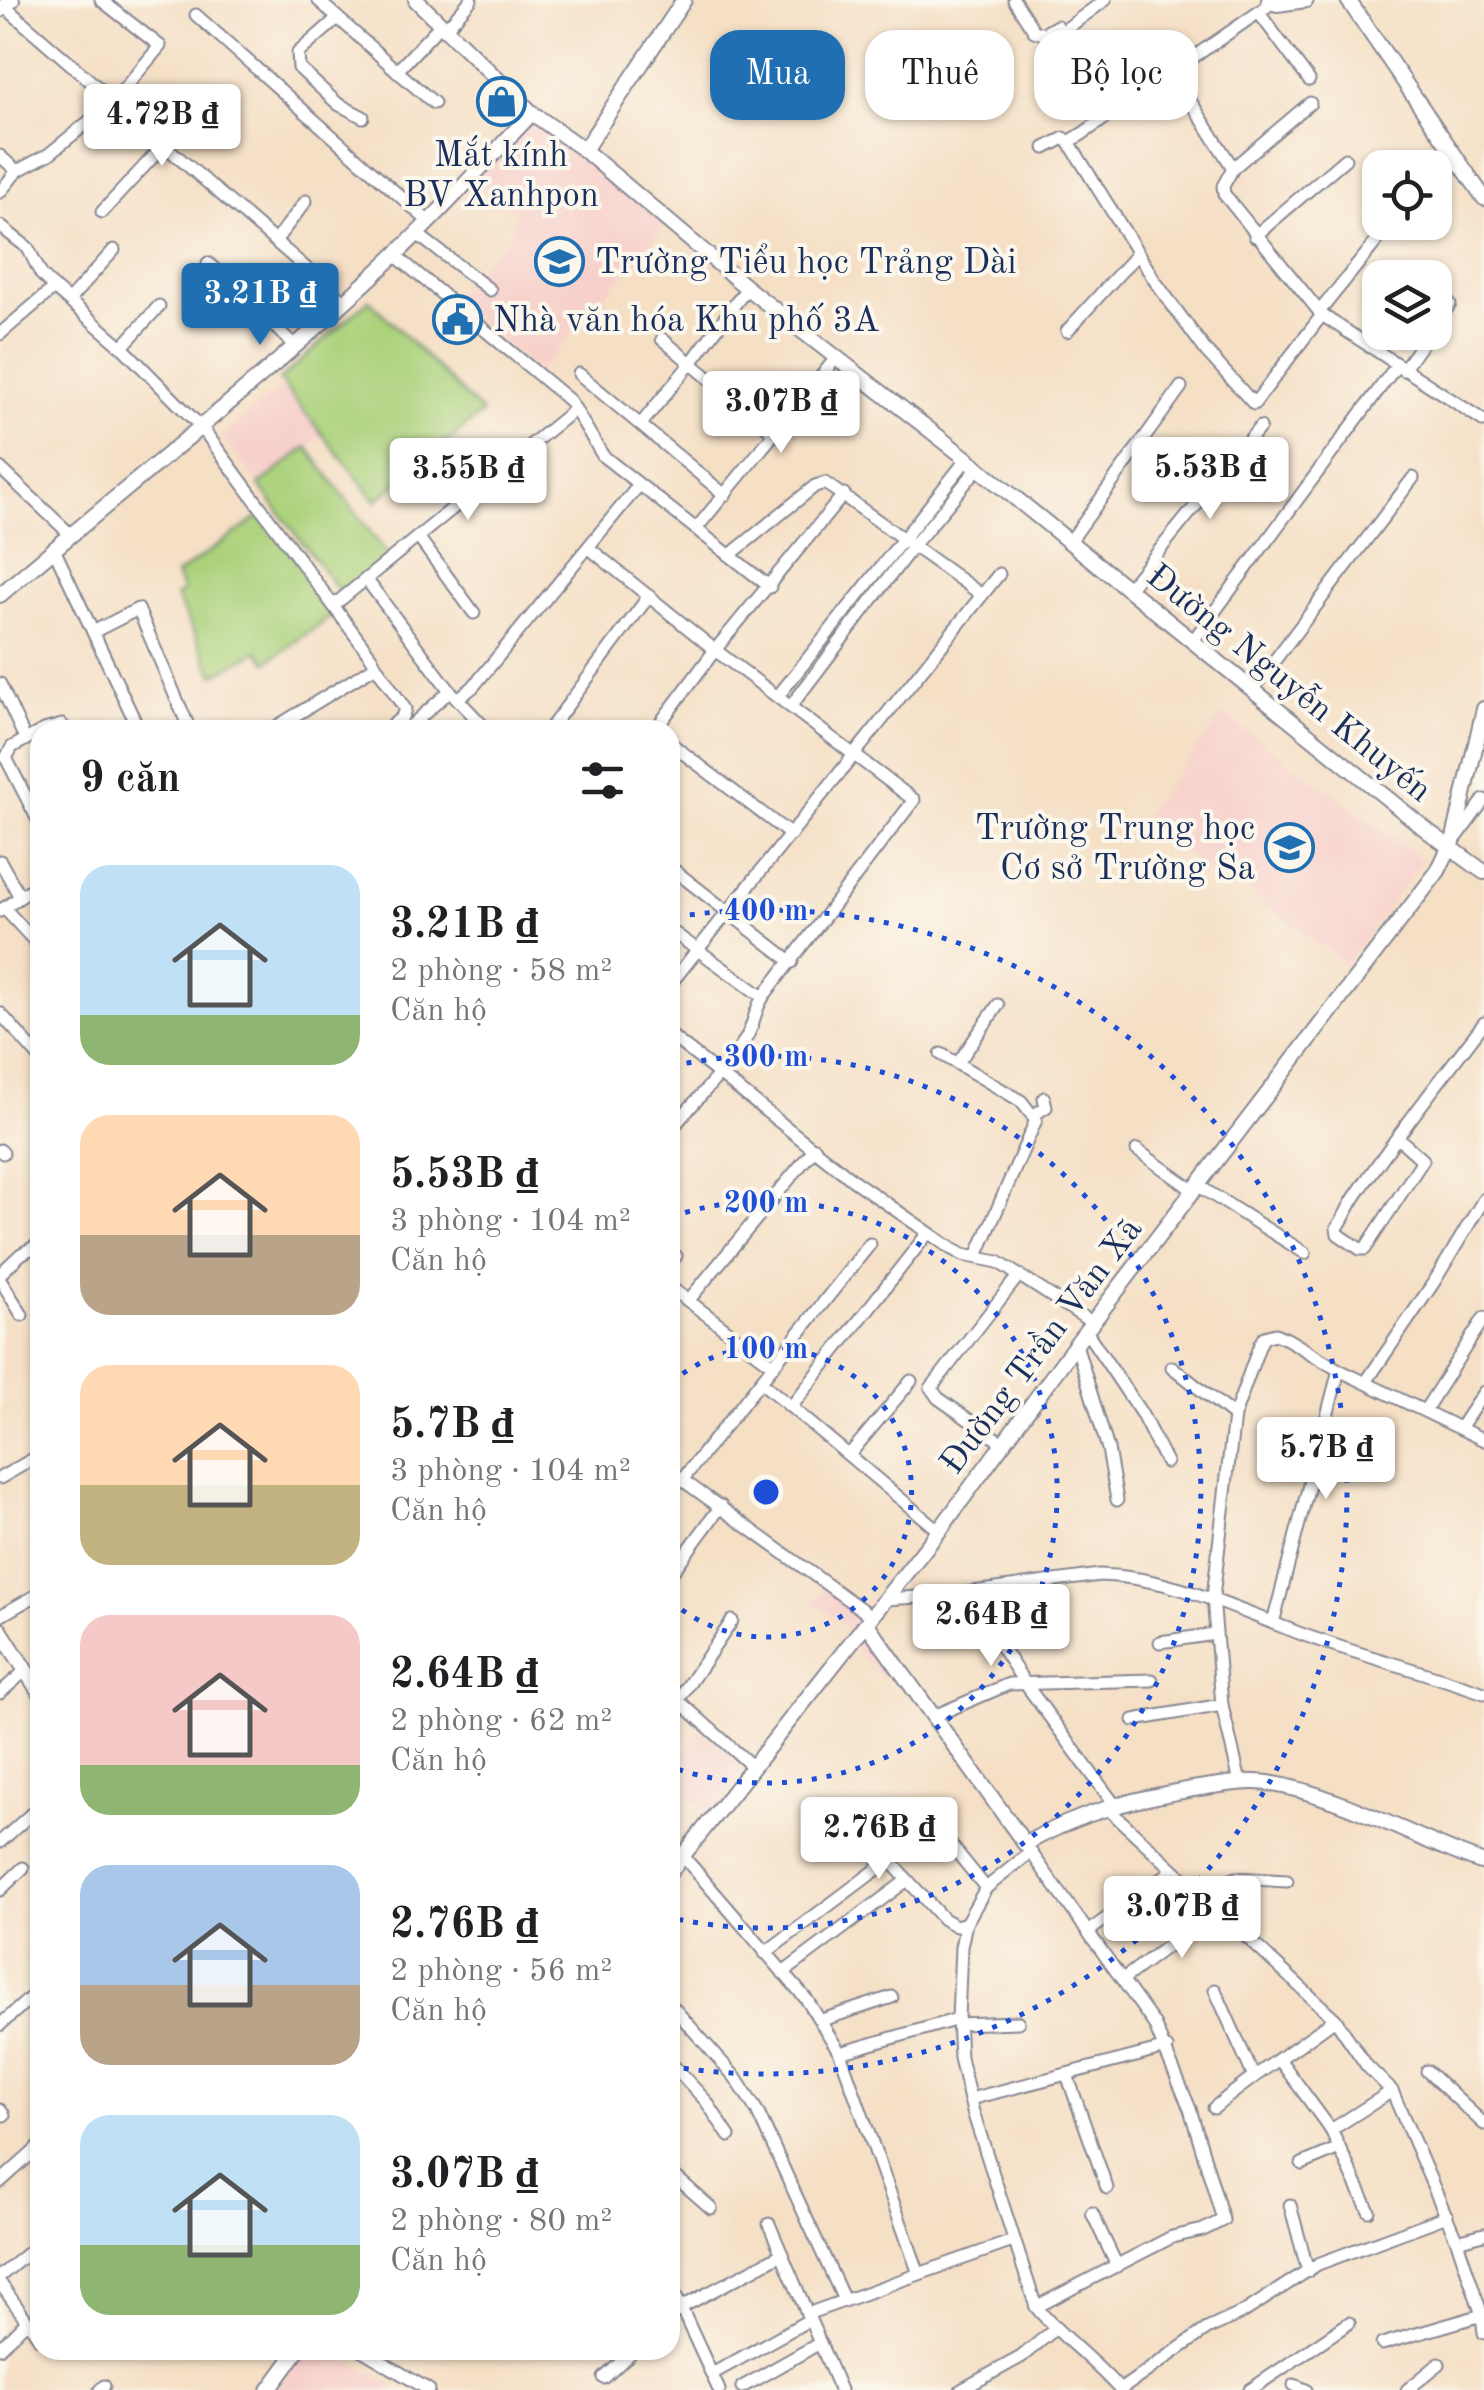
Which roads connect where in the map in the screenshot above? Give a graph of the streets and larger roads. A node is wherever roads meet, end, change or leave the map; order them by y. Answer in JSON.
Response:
{"nodes":[{"id":1,"x":101,"y":0,"type":"edge"},
{"id":2,"x":318,"y":0,"type":"edge"},
{"id":3,"x":416,"y":0,"type":"edge"},
{"id":4,"x":471,"y":0,"type":"edge"},
{"id":5,"x":684,"y":0,"type":"edge"},
{"id":6,"x":1014,"y":0,"type":"edge"},
{"id":7,"x":1105,"y":0,"type":"edge"},
{"id":8,"x":1306,"y":0,"type":"edge"},
{"id":9,"x":1348,"y":0,"type":"edge"},
{"id":10,"x":5,"y":4,"type":"edge"},
{"id":11,"x":1266,"y":5,"type":"edge"},
{"id":12,"x":196,"y":15,"type":"dead end"},
{"id":13,"x":338,"y":18,"type":"junction"},
{"id":14,"x":444,"y":25,"type":"junction"},
{"id":15,"x":1065,"y":30,"type":"edge"},
{"id":16,"x":1034,"y":31,"type":"edge"},
{"id":17,"x":1198,"y":55,"type":"edge"},
{"id":18,"x":397,"y":71,"type":"junction"},
{"id":19,"x":1309,"y":80,"type":"dead end"},
{"id":20,"x":212,"y":93,"type":"dead end"},
{"id":21,"x":114,"y":102,"type":"junction"},
{"id":22,"x":434,"y":103,"type":"dead end"},
{"id":23,"x":1310,"y":103,"type":"dead end"},
{"id":24,"x":532,"y":113,"type":"junction"},
{"id":25,"x":1198,"y":113,"type":"edge"},
{"id":26,"x":364,"y":117,"type":"dead end"},
{"id":27,"x":1103,"y":120,"type":"edge"},
{"id":28,"x":1070,"y":142,"type":"junction"},
{"id":29,"x":165,"y":145,"type":"junction"},
{"id":30,"x":1046,"y":148,"type":"dead end"},
{"id":31,"x":584,"y":150,"type":"junction"},
{"id":32,"x":0,"y":156,"type":"edge"},
{"id":33,"x":1345,"y":159,"type":"dead end"},
{"id":34,"x":1233,"y":168,"type":"junction"},
{"id":35,"x":17,"y":171,"type":"junction"},
{"id":36,"x":0,"y":192,"type":"edge"},
{"id":37,"x":1484,"y":198,"type":"edge"},
{"id":38,"x":306,"y":201,"type":"dead end"},
{"id":39,"x":102,"y":212,"type":"dead end"},
{"id":40,"x":429,"y":222,"type":"junction"},
{"id":41,"x":0,"y":226,"type":"edge"},
{"id":42,"x":417,"y":234,"type":"junction"},
{"id":43,"x":1255,"y":236,"type":"junction"},
{"id":44,"x":276,"y":240,"type":"junction"},
{"id":45,"x":1378,"y":240,"type":"edge"},
{"id":46,"x":114,"y":250,"type":"dead end"},
{"id":47,"x":1138,"y":254,"type":"junction"},
{"id":48,"x":396,"y":255,"type":"junction"},
{"id":49,"x":208,"y":263,"type":"dead end"},
{"id":50,"x":54,"y":288,"type":"junction"},
{"id":51,"x":747,"y":288,"type":"junction"},
{"id":52,"x":490,"y":290,"type":"dead end"},
{"id":53,"x":69,"y":300,"type":"junction"},
{"id":54,"x":345,"y":302,"type":"junction"},
{"id":55,"x":160,"y":306,"type":"dead end"},
{"id":56,"x":1320,"y":314,"type":"junction"},
{"id":57,"x":1067,"y":332,"type":"dead end"},
{"id":58,"x":0,"y":334,"type":"edge"},
{"id":59,"x":662,"y":340,"type":"dead end"},
{"id":60,"x":122,"y":346,"type":"junction"},
{"id":61,"x":295,"y":346,"type":"junction"},
{"id":62,"x":1415,"y":350,"type":"edge"},
{"id":63,"x":836,"y":358,"type":"junction"},
{"id":64,"x":691,"y":363,"type":"junction"},
{"id":65,"x":1400,"y":368,"type":"junction"},
{"id":66,"x":579,"y":374,"type":"dead end"},
{"id":67,"x":1181,"y":387,"type":"dead end"},
{"id":68,"x":575,"y":410,"type":"junction"},
{"id":69,"x":1484,"y":421,"type":"edge"},
{"id":70,"x":641,"y":424,"type":"junction"},
{"id":71,"x":1260,"y":427,"type":"dead end"},
{"id":72,"x":202,"y":428,"type":"junction"},
{"id":73,"x":773,"y":432,"type":"junction"},
{"id":74,"x":1310,"y":454,"type":"dead end"},
{"id":75,"x":972,"y":464,"type":"junction"},
{"id":76,"x":1323,"y":464,"type":"junction"},
{"id":77,"x":0,"y":468,"type":"edge"},
{"id":78,"x":1413,"y":478,"type":"dead end"},
{"id":79,"x":640,"y":485,"type":"junction"},
{"id":80,"x":725,"y":494,"type":"junction"},
{"id":81,"x":844,"y":494,"type":"junction"},
{"id":82,"x":696,"y":529,"type":"junction"},
{"id":83,"x":71,"y":534,"type":"junction"},
{"id":84,"x":418,"y":537,"type":"junction"},
{"id":85,"x":908,"y":542,"type":"junction"},
{"id":86,"x":1068,"y":542,"type":"junction"},
{"id":87,"x":54,"y":548,"type":"junction"},
{"id":88,"x":589,"y":548,"type":"junction"},
{"id":89,"x":730,"y":555,"type":"junction"},
{"id":90,"x":999,"y":574,"type":"dead end"},
{"id":91,"x":366,"y":579,"type":"junction"},
{"id":92,"x":770,"y":587,"type":"junction"},
{"id":93,"x":1127,"y":590,"type":"junction"},
{"id":94,"x":0,"y":594,"type":"edge"},
{"id":95,"x":982,"y":595,"type":"junction"},
{"id":96,"x":649,"y":596,"type":"junction"},
{"id":97,"x":334,"y":605,"type":"junction"},
{"id":98,"x":474,"y":612,"type":"dead end"},
{"id":99,"x":93,"y":632,"type":"junction"},
{"id":100,"x":1192,"y":642,"type":"junction"},
{"id":101,"x":715,"y":650,"type":"junction"},
{"id":102,"x":376,"y":666,"type":"junction"},
{"id":103,"x":0,"y":684,"type":"edge"},
{"id":104,"x":1252,"y":690,"type":"junction"},
{"id":105,"x":454,"y":695,"type":"junction"},
{"id":106,"x":778,"y":696,"type":"junction"},
{"id":107,"x":791,"y":706,"type":"junction"},
{"id":108,"x":1484,"y":709,"type":"edge"},
{"id":109,"x":134,"y":720,"type":"edge"},
{"id":110,"x":186,"y":720,"type":"edge"},
{"id":111,"x":287,"y":720,"type":"edge"},
{"id":112,"x":398,"y":720,"type":"edge"},
{"id":113,"x":420,"y":720,"type":"edge"},
{"id":114,"x":478,"y":720,"type":"edge"},
{"id":115,"x":556,"y":720,"type":"edge"},
{"id":116,"x":662,"y":720,"type":"edge"},
{"id":117,"x":22,"y":732,"type":"dead end"},
{"id":118,"x":30,"y":737,"type":"edge"},
{"id":119,"x":680,"y":751,"type":"edge"},
{"id":120,"x":855,"y":755,"type":"junction"},
{"id":121,"x":1484,"y":800,"type":"edge"},
{"id":122,"x":30,"y":805,"type":"edge"},
{"id":123,"x":790,"y":836,"type":"junction"},
{"id":124,"x":1451,"y":845,"type":"junction"},
{"id":125,"x":0,"y":862,"type":"edge"},
{"id":126,"x":1484,"y":872,"type":"edge"},
{"id":127,"x":680,"y":874,"type":"edge"},
{"id":128,"x":30,"y":890,"type":"edge"},
{"id":129,"x":20,"y":897,"type":"junction"},
{"id":130,"x":2,"y":909,"type":"edge"},
{"id":131,"x":730,"y":911,"type":"junction"},
{"id":132,"x":680,"y":937,"type":"edge"},
{"id":133,"x":30,"y":938,"type":"edge"},
{"id":134,"x":698,"y":950,"type":"junction"},
{"id":135,"x":792,"y":962,"type":"junction"},
{"id":136,"x":680,"y":972,"type":"edge"},
{"id":137,"x":762,"y":997,"type":"junction"},
{"id":138,"x":998,"y":1006,"type":"dead end"},
{"id":139,"x":0,"y":1013,"type":"edge"},
{"id":140,"x":1484,"y":1023,"type":"edge"},
{"id":141,"x":680,"y":1043,"type":"edge"},
{"id":142,"x":30,"y":1047,"type":"edge"},
{"id":143,"x":941,"y":1054,"type":"dead end"},
{"id":144,"x":958,"y":1063,"type":"junction"},
{"id":145,"x":722,"y":1075,"type":"junction"},
{"id":146,"x":1048,"y":1105,"type":"dead end"},
{"id":147,"x":1034,"y":1116,"type":"junction"},
{"id":148,"x":680,"y":1120,"type":"edge"},
{"id":149,"x":1398,"y":1138,"type":"junction"},
{"id":150,"x":815,"y":1148,"type":"junction"},
{"id":151,"x":1137,"y":1150,"type":"dead end"},
{"id":152,"x":1195,"y":1188,"type":"junction"},
{"id":153,"x":1484,"y":1198,"type":"edge"},
{"id":154,"x":928,"y":1233,"type":"junction"},
{"id":155,"x":870,"y":1244,"type":"dead end"},
{"id":156,"x":30,"y":1249,"type":"edge"},
{"id":157,"x":1305,"y":1253,"type":"dead end"},
{"id":158,"x":978,"y":1256,"type":"junction"},
{"id":159,"x":1019,"y":1275,"type":"junction"},
{"id":160,"x":0,"y":1276,"type":"edge"},
{"id":161,"x":680,"y":1294,"type":"edge"},
{"id":162,"x":688,"y":1300,"type":"junction"},
{"id":163,"x":22,"y":1316,"type":"dead end"},
{"id":164,"x":1484,"y":1318,"type":"edge"},
{"id":165,"x":1090,"y":1327,"type":"junction"},
{"id":166,"x":1076,"y":1344,"type":"junction"},
{"id":167,"x":774,"y":1365,"type":"junction"},
{"id":168,"x":1172,"y":1367,"type":"dead end"},
{"id":169,"x":1339,"y":1370,"type":"junction"},
{"id":170,"x":911,"y":1380,"type":"dead end"},
{"id":171,"x":761,"y":1382,"type":"junction"},
{"id":172,"x":1366,"y":1382,"type":"junction"},
{"id":173,"x":1484,"y":1392,"type":"edge"},
{"id":174,"x":791,"y":1407,"type":"junction"},
{"id":175,"x":1425,"y":1410,"type":"junction"},
{"id":176,"x":1234,"y":1416,"type":"junction"},
{"id":177,"x":1460,"y":1428,"type":"junction"},
{"id":178,"x":1484,"y":1440,"type":"edge"},
{"id":179,"x":1002,"y":1444,"type":"junction"},
{"id":180,"x":849,"y":1455,"type":"junction"},
{"id":181,"x":30,"y":1461,"type":"edge"},
{"id":182,"x":1166,"y":1462,"type":"dead end"},
{"id":183,"x":0,"y":1478,"type":"edge"},
{"id":184,"x":682,"y":1480,"type":"joint"},
{"id":185,"x":1116,"y":1500,"type":"dead end"},
{"id":186,"x":721,"y":1506,"type":"junction"},
{"id":187,"x":939,"y":1530,"type":"junction"},
{"id":188,"x":680,"y":1561,"type":"edge"},
{"id":189,"x":30,"y":1598,"type":"edge"},
{"id":190,"x":1213,"y":1598,"type":"junction"},
{"id":191,"x":886,"y":1599,"type":"junction"},
{"id":192,"x":0,"y":1616,"type":"edge"},
{"id":193,"x":870,"y":1620,"type":"junction"},
{"id":194,"x":732,"y":1621,"type":"dead end"},
{"id":195,"x":1273,"y":1624,"type":"junction"},
{"id":196,"x":1,"y":1633,"type":"edge"},
{"id":197,"x":993,"y":1634,"type":"dead end"},
{"id":198,"x":1215,"y":1634,"type":"junction"},
{"id":199,"x":1160,"y":1642,"type":"dead end"},
{"id":200,"x":26,"y":1670,"type":"junction"},
{"id":201,"x":30,"y":1676,"type":"edge"},
{"id":202,"x":1152,"y":1680,"type":"dead end"},
{"id":203,"x":1024,"y":1682,"type":"junction"},
{"id":204,"x":680,"y":1689,"type":"edge"},
{"id":205,"x":0,"y":1693,"type":"edge"},
{"id":206,"x":1484,"y":1694,"type":"edge"},
{"id":207,"x":680,"y":1702,"type":"edge"},
{"id":208,"x":1222,"y":1704,"type":"junction"},
{"id":209,"x":934,"y":1716,"type":"junction"},
{"id":210,"x":1134,"y":1720,"type":"dead end"},
{"id":211,"x":753,"y":1768,"type":"junction"},
{"id":212,"x":1240,"y":1782,"type":"junction"},
{"id":213,"x":1110,"y":1805,"type":"junction"},
{"id":214,"x":867,"y":1806,"type":"dead end"},
{"id":215,"x":926,"y":1814,"type":"dead end"},
{"id":216,"x":30,"y":1815,"type":"edge"},
{"id":217,"x":0,"y":1842,"type":"edge"},
{"id":218,"x":1028,"y":1848,"type":"junction"},
{"id":219,"x":683,"y":1856,"type":"junction"},
{"id":220,"x":680,"y":1860,"type":"edge"},
{"id":221,"x":888,"y":1862,"type":"junction"},
{"id":222,"x":1484,"y":1863,"type":"edge"},
{"id":223,"x":23,"y":1868,"type":"dead end"},
{"id":224,"x":1173,"y":1870,"type":"junction"},
{"id":225,"x":906,"y":1880,"type":"junction"},
{"id":226,"x":1287,"y":1881,"type":"dead end"},
{"id":227,"x":986,"y":1888,"type":"junction"},
{"id":228,"x":0,"y":1890,"type":"edge"},
{"id":229,"x":1202,"y":1896,"type":"junction"},
{"id":230,"x":1216,"y":1910,"type":"junction"},
{"id":231,"x":966,"y":1923,"type":"junction"},
{"id":232,"x":1089,"y":1932,"type":"junction"},
{"id":233,"x":765,"y":1953,"type":"junction"},
{"id":234,"x":783,"y":1973,"type":"junction"},
{"id":235,"x":1123,"y":1978,"type":"junction"},
{"id":236,"x":1214,"y":1990,"type":"dead end"},
{"id":237,"x":892,"y":1997,"type":"dead end"},
{"id":238,"x":30,"y":2001,"type":"edge"},
{"id":239,"x":680,"y":2015,"type":"edge"},
{"id":240,"x":1336,"y":2019,"type":"junction"},
{"id":241,"x":822,"y":2020,"type":"junction"},
{"id":242,"x":958,"y":2021,"type":"junction"},
{"id":243,"x":1018,"y":2022,"type":"dead end"},
{"id":244,"x":0,"y":2025,"type":"edge"},
{"id":245,"x":1167,"y":2048,"type":"junction"},
{"id":246,"x":840,"y":2053,"type":"junction"},
{"id":247,"x":1280,"y":2059,"type":"junction"},
{"id":248,"x":1427,"y":2072,"type":"dead end"},
{"id":249,"x":680,"y":2073,"type":"edge"},
{"id":250,"x":1068,"y":2074,"type":"junction"},
{"id":251,"x":1253,"y":2075,"type":"junction"},
{"id":252,"x":1392,"y":2091,"type":"junction"},
{"id":253,"x":970,"y":2098,"type":"junction"},
{"id":254,"x":1214,"y":2108,"type":"dead end"},
{"id":255,"x":1484,"y":2124,"type":"edge"},
{"id":256,"x":1331,"y":2130,"type":"junction"},
{"id":257,"x":729,"y":2136,"type":"dead end"},
{"id":258,"x":1338,"y":2148,"type":"junction"},
{"id":259,"x":30,"y":2155,"type":"edge"},
{"id":260,"x":1302,"y":2164,"type":"dead end"},
{"id":261,"x":680,"y":2181,"type":"edge"},
{"id":262,"x":0,"y":2182,"type":"edge"},
{"id":263,"x":1107,"y":2188,"type":"dead end"},
{"id":264,"x":1290,"y":2205,"type":"dead end"},
{"id":265,"x":711,"y":2208,"type":"dead end"},
{"id":266,"x":1369,"y":2211,"type":"dead end"},
{"id":267,"x":1092,"y":2213,"type":"dead end"},
{"id":268,"x":1447,"y":2216,"type":"junction"},
{"id":269,"x":769,"y":2224,"type":"dead end"},
{"id":270,"x":1484,"y":2234,"type":"edge"},
{"id":271,"x":1013,"y":2241,"type":"junction"},
{"id":272,"x":1457,"y":2242,"type":"junction"},
{"id":273,"x":30,"y":2252,"type":"edge"},
{"id":274,"x":782,"y":2254,"type":"junction"},
{"id":275,"x":1116,"y":2266,"type":"junction"},
{"id":276,"x":1308,"y":2271,"type":"junction"},
{"id":277,"x":918,"y":2274,"type":"junction"},
{"id":278,"x":0,"y":2279,"type":"edge"},
{"id":279,"x":844,"y":2300,"type":"junction"},
{"id":280,"x":680,"y":2303,"type":"edge"},
{"id":281,"x":682,"y":2307,"type":"junction"},
{"id":282,"x":1036,"y":2307,"type":"junction"},
{"id":283,"x":1482,"y":2315,"type":"edge"},
{"id":284,"x":808,"y":2317,"type":"junction"},
{"id":285,"x":27,"y":2321,"type":"junction"},
{"id":286,"x":1349,"y":2323,"type":"dead end"},
{"id":287,"x":30,"y":2325,"type":"edge"},
{"id":288,"x":1054,"y":2329,"type":"junction"},
{"id":289,"x":1484,"y":2333,"type":"edge"},
{"id":290,"x":820,"y":2343,"type":"junction"},
{"id":291,"x":1382,"y":2344,"type":"dead end"},
{"id":292,"x":0,"y":2348,"type":"edge"},
{"id":293,"x":291,"y":2360,"type":"edge"},
{"id":294,"x":379,"y":2360,"type":"edge"},
{"id":295,"x":623,"y":2360,"type":"edge"},
{"id":296,"x":1439,"y":2364,"type":"dead end"},
{"id":297,"x":712,"y":2374,"type":"junction"},
{"id":298,"x":604,"y":2378,"type":"dead end"},
{"id":299,"x":742,"y":2387,"type":"dead end"},
{"id":300,"x":966,"y":2389,"type":"edge"},
{"id":301,"x":269,"y":2390,"type":"edge"},
{"id":302,"x":429,"y":2390,"type":"edge"},
{"id":303,"x":719,"y":2390,"type":"edge"},
{"id":304,"x":840,"y":2390,"type":"edge"},
{"id":305,"x":1120,"y":2390,"type":"edge"},
{"id":306,"x":1250,"y":2390,"type":"edge"},
{"id":307,"x":1407,"y":2390,"type":"edge"}],
"edges":[{"from":1,"to":21,"type":"street"},
{"from":2,"to":13,"type":"street"},
{"from":3,"to":14,"type":"street","name":"Đường Nguyễn Khuyến"},
{"from":4,"to":14,"type":"street"},
{"from":5,"to":31,"type":"street"},
{"from":6,"to":16,"type":"street"},
{"from":7,"to":15,"type":"street"},
{"from":8,"to":11,"type":"street"},
{"from":9,"to":37,"type":"street"},
{"from":10,"to":21,"type":"street"},
{"from":11,"to":17,"type":"street"},
{"from":11,"to":19,"type":"street"},
{"from":12,"to":40,"type":"street"},
{"from":13,"to":18,"type":"street"},
{"from":13,"to":26,"type":"street"},
{"from":14,"to":18,"type":"street"},
{"from":14,"to":24,"type":"street","name":"Đường Nguyễn Khuyến"},
{"from":18,"to":22,"type":"street"},
{"from":20,"to":29,"type":"street"},
{"from":21,"to":29,"type":"street"},
{"from":21,"to":35,"type":"street"},
{"from":23,"to":34,"type":"street"},
{"from":24,"to":31,"type":"street","name":"Đường Nguyễn Khuyến"},
{"from":24,"to":40,"type":"street"},
{"from":25,"to":34,"type":"street"},
{"from":27,"to":28,"type":"street"},
{"from":28,"to":30,"type":"street"},
{"from":28,"to":47,"type":"street"},
{"from":29,"to":39,"type":"street"},
{"from":29,"to":44,"type":"street"},
{"from":31,"to":51,"type":"street","name":"Đường Nguyễn Khuyến"},
{"from":32,"to":35,"type":"street"},
{"from":33,"to":43,"type":"street"},
{"from":34,"to":43,"type":"street"},
{"from":35,"to":36,"type":"street"},
{"from":38,"to":44,"type":"street"},
{"from":40,"to":42,"type":"street"},
{"from":41,"to":50,"type":"street"},
{"from":42,"to":48,"type":"street"},
{"from":42,"to":52,"type":"street"},
{"from":43,"to":56,"type":"street"},
{"from":44,"to":54,"type":"street"},
{"from":45,"to":56,"type":"street"},
{"from":46,"to":53,"type":"street"},
{"from":47,"to":56,"type":"street"},
{"from":47,"to":57,"type":"street"},
{"from":48,"to":54,"type":"street"},
{"from":48,"to":68,"type":"street"},
{"from":49,"to":61,"type":"street"},
{"from":50,"to":53,"type":"street"},
{"from":50,"to":58,"type":"street"},
{"from":51,"to":63,"type":"street","name":"Đường Nguyễn Khuyến"},
{"from":51,"to":64,"type":"street"},
{"from":53,"to":60,"type":"street"},
{"from":54,"to":61,"type":"street"},
{"from":55,"to":60,"type":"street"},
{"from":56,"to":65,"type":"street"},
{"from":59,"to":64,"type":"street"},
{"from":60,"to":72,"type":"street"},
{"from":61,"to":72,"type":"street"},
{"from":62,"to":65,"type":"street"},
{"from":63,"to":73,"type":"street"},
{"from":63,"to":75,"type":"street","name":"Đường Nguyễn Khuyến"},
{"from":64,"to":70,"type":"street"},
{"from":64,"to":73,"type":"street"},
{"from":65,"to":69,"type":"street"},
{"from":65,"to":76,"type":"street"},
{"from":66,"to":70,"type":"street"},
{"from":67,"to":86,"type":"street"},
{"from":68,"to":79,"type":"street"},
{"from":68,"to":84,"type":"street"},
{"from":70,"to":80,"type":"street"},
{"from":71,"to":93,"type":"street"},
{"from":72,"to":83,"type":"street"},
{"from":72,"to":97,"type":"street"},
{"from":73,"to":80,"type":"street"},
{"from":74,"to":76,"type":"street"},
{"from":75,"to":85,"type":"street"},
{"from":75,"to":86,"type":"street","name":"Đường Nguyễn Khuyến"},
{"from":76,"to":100,"type":"street"},
{"from":77,"to":83,"type":"street"},
{"from":78,"to":104,"type":"street"},
{"from":79,"to":82,"type":"street"},
{"from":79,"to":88,"type":"street"},
{"from":80,"to":82,"type":"street"},
{"from":81,"to":85,"type":"street"},
{"from":81,"to":89,"type":"street"},
{"from":81,"to":92,"type":"street"},
{"from":82,"to":89,"type":"street"},
{"from":83,"to":87,"type":"street"},
{"from":84,"to":91,"type":"street"},
{"from":84,"to":98,"type":"street"},
{"from":85,"to":95,"type":"street"},
{"from":85,"to":106,"type":"street"},
{"from":85,"to":107,"type":"street"},
{"from":86,"to":93,"type":"street","name":"Đường Nguyễn Khuyến"},
{"from":87,"to":94,"type":"street"},
{"from":87,"to":99,"type":"street"},
{"from":88,"to":96,"type":"street"},
{"from":88,"to":105,"type":"street"},
{"from":89,"to":92,"type":"street"},
{"from":90,"to":95,"type":"street"},
{"from":91,"to":97,"type":"street"},
{"from":91,"to":105,"type":"street"},
{"from":92,"to":101,"type":"street"},
{"from":93,"to":100,"type":"street","name":"Đường Nguyễn Khuyến"},
{"from":95,"to":120,"type":"street"},
{"from":96,"to":101,"type":"street"},
{"from":96,"to":115,"type":"street"},
{"from":97,"to":102,"type":"street"},
{"from":99,"to":109,"type":"street"},
{"from":99,"to":110,"type":"street"},
{"from":100,"to":104,"type":"street","name":"Đường Nguyễn Khuyến"},
{"from":101,"to":106,"type":"street"},
{"from":101,"to":116,"type":"street"},
{"from":102,"to":111,"type":"street"},
{"from":102,"to":112,"type":"street"},
{"from":103,"to":117,"type":"street"},
{"from":104,"to":124,"type":"street","name":"Đường Nguyễn Khuyến"},
{"from":105,"to":113,"type":"street"},
{"from":105,"to":114,"type":"street"},
{"from":106,"to":107,"type":"street"},
{"from":107,"to":120,"type":"street"},
{"from":108,"to":124,"type":"street","name":"Đường Trần Văn Xã"},
{"from":118,"to":122,"type":"street"},
{"from":119,"to":123,"type":"street"},
{"from":120,"to":123,"type":"street"},
{"from":120,"to":135,"type":"street"},
{"from":121,"to":124,"type":"street"},
{"from":123,"to":131,"type":"street"},
{"from":124,"to":126,"type":"street","name":"Đường Nguyễn Khuyến"},
{"from":124,"to":152,"type":"street","name":"Đường Trần Văn Xã"},
{"from":125,"to":129,"type":"street"},
{"from":127,"to":131,"type":"street"},
{"from":128,"to":129,"type":"street"},
{"from":129,"to":130,"type":"street"},
{"from":130,"to":133,"type":"street"},
{"from":131,"to":134,"type":"street"},
{"from":131,"to":135,"type":"street"},
{"from":132,"to":134,"type":"street"},
{"from":134,"to":136,"type":"street"},
{"from":134,"to":137,"type":"street"},
{"from":135,"to":137,"type":"street"},
{"from":137,"to":145,"type":"street"},
{"from":138,"to":144,"type":"street"},
{"from":139,"to":142,"type":"street"},
{"from":140,"to":149,"type":"street"},
{"from":141,"to":145,"type":"street"},
{"from":143,"to":144,"type":"street"},
{"from":144,"to":147,"type":"street"},
{"from":145,"to":148,"type":"street"},
{"from":145,"to":150,"type":"street"},
{"from":146,"to":147,"type":"street"},
{"from":147,"to":158,"type":"street"},
{"from":149,"to":149,"type":"street"},
{"from":150,"to":154,"type":"street"},
{"from":150,"to":162,"type":"street"},
{"from":151,"to":152,"type":"street"},
{"from":152,"to":157,"type":"street"},
{"from":152,"to":165,"type":"street","name":"Đường Trần Văn Xã"},
{"from":153,"to":172,"type":"street"},
{"from":154,"to":158,"type":"street"},
{"from":154,"to":174,"type":"street"},
{"from":155,"to":167,"type":"street"},
{"from":156,"to":160,"type":"street"},
{"from":158,"to":159,"type":"street"},
{"from":159,"to":165,"type":"street"},
{"from":159,"to":179,"type":"street"},
{"from":160,"to":163,"type":"street"},
{"from":161,"to":162,"type":"street"},
{"from":162,"to":167,"type":"street"},
{"from":164,"to":175,"type":"street"},
{"from":165,"to":166,"type":"street","name":"Đường Trần Văn Xã"},
{"from":165,"to":182,"type":"street"},
{"from":166,"to":179,"type":"street","name":"Đường Trần Văn Xã"},
{"from":166,"to":185,"type":"street"},
{"from":167,"to":171,"type":"street"},
{"from":168,"to":176,"type":"street"},
{"from":169,"to":172,"type":"street"},
{"from":169,"to":176,"type":"street"},
{"from":169,"to":195,"type":"street"},
{"from":170,"to":180,"type":"street"},
{"from":171,"to":174,"type":"street"},
{"from":171,"to":184,"type":"street"},
{"from":172,"to":175,"type":"street"},
{"from":173,"to":177,"type":"street"},
{"from":174,"to":180,"type":"street"},
{"from":175,"to":177,"type":"street"},
{"from":176,"to":190,"type":"street"},
{"from":177,"to":178,"type":"street"},
{"from":179,"to":187,"type":"street","name":"Đường Trần Văn Xã"},
{"from":180,"to":187,"type":"street"},
{"from":181,"to":183,"type":"street"},
{"from":184,"to":186,"type":"street"},
{"from":186,"to":188,"type":"street"},
{"from":186,"to":193,"type":"street"},
{"from":187,"to":191,"type":"street","name":"Đường Trần Văn Xã"},
{"from":189,"to":192,"type":"street"},
{"from":190,"to":191,"type":"street"},
{"from":190,"to":195,"type":"street"},
{"from":190,"to":198,"type":"street"},
{"from":191,"to":193,"type":"street","name":"Đường Trần Văn Xã"},
{"from":193,"to":209,"type":"street"},
{"from":193,"to":211,"type":"street","name":"Đường Trần Văn Xã"},
{"from":194,"to":204,"type":"street"},
{"from":195,"to":206,"type":"street"},
{"from":196,"to":200,"type":"street"},
{"from":197,"to":203,"type":"street"},
{"from":198,"to":199,"type":"street"},
{"from":198,"to":208,"type":"street"},
{"from":200,"to":201,"type":"street"},
{"from":200,"to":205,"type":"street"},
{"from":202,"to":203,"type":"street"},
{"from":203,"to":209,"type":"street"},
{"from":203,"to":213,"type":"street"},
{"from":207,"to":211,"type":"street"},
{"from":208,"to":210,"type":"street"},
{"from":208,"to":212,"type":"street"},
{"from":209,"to":218,"type":"street"},
{"from":211,"to":219,"type":"street","name":"Đường Trần Văn Xã"},
{"from":212,"to":213,"type":"street"},
{"from":212,"to":222,"type":"street"},
{"from":213,"to":218,"type":"street"},
{"from":213,"to":224,"type":"street"},
{"from":214,"to":221,"type":"street"},
{"from":215,"to":227,"type":"street"},
{"from":216,"to":217,"type":"street"},
{"from":218,"to":227,"type":"street"},
{"from":218,"to":232,"type":"street"},
{"from":219,"to":220,"type":"street","name":"Đường Trần Văn Xã"},
{"from":219,"to":233,"type":"street"},
{"from":221,"to":225,"type":"street"},
{"from":221,"to":233,"type":"street"},
{"from":223,"to":228,"type":"street"},
{"from":224,"to":229,"type":"street"},
{"from":224,"to":232,"type":"street"},
{"from":225,"to":231,"type":"street"},
{"from":225,"to":234,"type":"street"},
{"from":226,"to":229,"type":"street"},
{"from":227,"to":231,"type":"street"},
{"from":229,"to":230,"type":"street"},
{"from":230,"to":235,"type":"street"},
{"from":230,"to":240,"type":"street"},
{"from":231,"to":242,"type":"street"},
{"from":232,"to":235,"type":"street"},
{"from":233,"to":234,"type":"street"},
{"from":234,"to":241,"type":"street"},
{"from":235,"to":245,"type":"street"},
{"from":236,"to":251,"type":"street"},
{"from":237,"to":241,"type":"street"},
{"from":238,"to":244,"type":"street"},
{"from":239,"to":279,"type":"street"},
{"from":240,"to":247,"type":"street"},
{"from":240,"to":252,"type":"street"},
{"from":241,"to":246,"type":"street"},
{"from":242,"to":243,"type":"street"},
{"from":242,"to":246,"type":"street"},
{"from":242,"to":253,"type":"street"},
{"from":245,"to":250,"type":"street"},
{"from":245,"to":275,"type":"street"},
{"from":246,"to":277,"type":"street"},
{"from":247,"to":251,"type":"street"},
{"from":247,"to":256,"type":"street"},
{"from":248,"to":255,"type":"street"},
{"from":249,"to":257,"type":"street"},
{"from":250,"to":253,"type":"street"},
{"from":250,"to":263,"type":"street"},
{"from":251,"to":254,"type":"street"},
{"from":252,"to":256,"type":"street"},
{"from":252,"to":268,"type":"street"},
{"from":253,"to":271,"type":"street"},
{"from":256,"to":258,"type":"street"},
{"from":258,"to":260,"type":"street"},
{"from":258,"to":266,"type":"street"},
{"from":259,"to":262,"type":"street"},
{"from":261,"to":265,"type":"street"},
{"from":264,"to":276,"type":"street"},
{"from":267,"to":275,"type":"street"},
{"from":268,"to":272,"type":"street"},
{"from":268,"to":276,"type":"street"},
{"from":269,"to":274,"type":"street"},
{"from":270,"to":272,"type":"street"},
{"from":271,"to":277,"type":"street"},
{"from":271,"to":282,"type":"street"},
{"from":272,"to":283,"type":"street"},
{"from":273,"to":278,"type":"street"},
{"from":274,"to":281,"type":"street"},
{"from":274,"to":284,"type":"street"},
{"from":275,"to":282,"type":"street"},
{"from":276,"to":305,"type":"street"},
{"from":277,"to":279,"type":"street"},
{"from":278,"to":285,"type":"street"},
{"from":279,"to":284,"type":"street"},
{"from":280,"to":281,"type":"street"},
{"from":281,"to":297,"type":"street"},
{"from":282,"to":288,"type":"street"},
{"from":283,"to":289,"type":"street"},
{"from":283,"to":291,"type":"street"},
{"from":284,"to":290,"type":"street"},
{"from":284,"to":297,"type":"street"},
{"from":285,"to":287,"type":"street"},
{"from":285,"to":292,"type":"street"},
{"from":286,"to":306,"type":"street"},
{"from":288,"to":300,"type":"street"},
{"from":288,"to":305,"type":"street"},
{"from":290,"to":299,"type":"street"},
{"from":290,"to":304,"type":"street"},
{"from":293,"to":301,"type":"street"},
{"from":294,"to":302,"type":"street"},
{"from":295,"to":298,"type":"street"},
{"from":296,"to":307,"type":"street"},
{"from":297,"to":303,"type":"street"}]}
